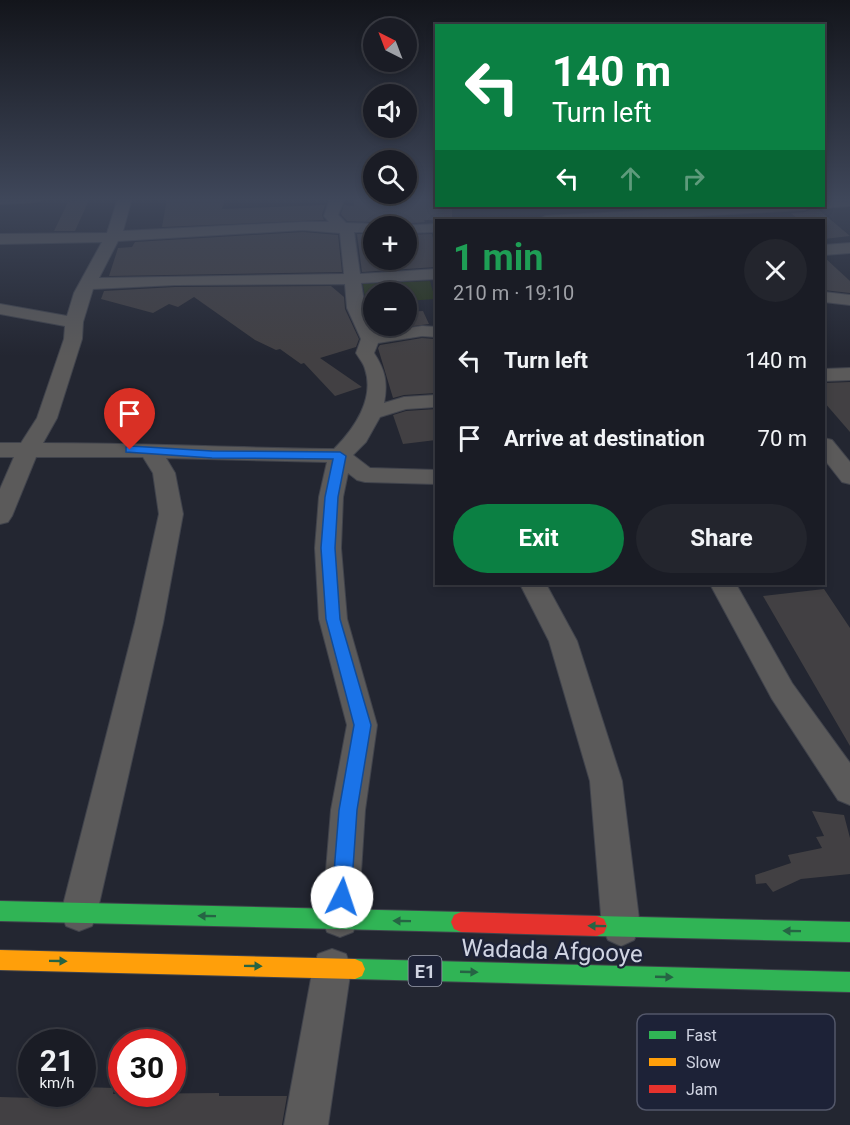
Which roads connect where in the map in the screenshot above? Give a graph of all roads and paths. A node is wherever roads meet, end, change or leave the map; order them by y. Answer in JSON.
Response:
{"nodes":[{"id":1,"x":105,"y":250,"type":"edge"},
{"id":2,"x":349,"y":250,"type":"edge"},
{"id":3,"x":435,"y":274,"type":"edge"},
{"id":4,"x":351,"y":280,"type":"junction"},
{"id":5,"x":88,"y":284,"type":"junction"},
{"id":6,"x":825,"y":297,"type":"edge"},
{"id":7,"x":850,"y":300,"type":"edge"},
{"id":8,"x":0,"y":309,"type":"edge"},
{"id":9,"x":74,"y":322,"type":"junction"},
{"id":10,"x":435,"y":332,"type":"edge"},
{"id":11,"x":370,"y":339,"type":"junction"},
{"id":12,"x":850,"y":374,"type":"edge"},
{"id":13,"x":825,"y":375,"type":"edge"},
{"id":14,"x":435,"y":401,"type":"edge"},
{"id":15,"x":372,"y":413,"type":"junction"},
{"id":16,"x":825,"y":446,"type":"edge"},
{"id":17,"x":0,"y":450,"type":"edge"},
{"id":18,"x":28,"y":450,"type":"junction"},
{"id":19,"x":150,"y":450,"type":"junction"},
{"id":20,"x":340,"y":456,"type":"junction"},
{"id":21,"x":435,"y":477,"type":"edge"},
{"id":22,"x":850,"y":477,"type":"edge"},
{"id":23,"x":0,"y":516,"type":"edge"},
{"id":24,"x":534,"y":585,"type":"edge"},
{"id":25,"x":724,"y":585,"type":"edge"},
{"id":26,"x":850,"y":790,"type":"edge"},
{"id":27,"x":0,"y":911,"type":"edge"},
{"id":28,"x":79,"y":913,"type":"junction"},
{"id":29,"x":340,"y":920,"type":"junction"},
{"id":30,"x":621,"y":927,"type":"junction"},
{"id":31,"x":850,"y":932,"type":"edge"},
{"id":32,"x":0,"y":960,"type":"edge"},
{"id":33,"x":332,"y":968,"type":"junction"},
{"id":34,"x":850,"y":982,"type":"edge"},
{"id":35,"x":306,"y":1125,"type":"edge"}],
"edges":[{"from":1,"to":5,"type":"street"},
{"from":2,"to":4,"type":"street"},
{"from":3,"to":4,"type":"street"},
{"from":4,"to":5,"type":"street"},
{"from":4,"to":11,"type":"street"},
{"from":5,"to":9,"type":"street"},
{"from":6,"to":7,"type":"street"},
{"from":8,"to":9,"type":"street"},
{"from":9,"to":18,"type":"street"},
{"from":10,"to":11,"type":"street"},
{"from":11,"to":15,"type":"street"},
{"from":12,"to":13,"type":"street"},
{"from":14,"to":15,"type":"street"},
{"from":15,"to":20,"type":"street"},
{"from":16,"to":22,"type":"street"},
{"from":17,"to":18,"type":"street"},
{"from":18,"to":19,"type":"street"},
{"from":18,"to":23,"type":"street"},
{"from":19,"to":20,"type":"street"},
{"from":19,"to":28,"type":"street"},
{"from":20,"to":21,"type":"street"},
{"from":20,"to":29,"type":"street"},
{"from":24,"to":30,"type":"street"},
{"from":25,"to":26,"type":"street"},
{"from":27,"to":28,"type":"highway","name":"Wadada Afgooye"},
{"from":29,"to":28,"type":"highway","name":"Wadada Afgooye","one_way":true},
{"from":30,"to":29,"type":"highway","name":"Wadada Afgooye","one_way":true},
{"from":31,"to":30,"type":"highway","name":"Wadada Afgooye","one_way":true},
{"from":32,"to":33,"type":"highway","name":"Wadada Afgooye","number":"E1","one_way":true},
{"from":33,"to":34,"type":"highway","name":"Wadada Afgooye","number":"E1","one_way":true},
{"from":33,"to":35,"type":"street"}]}
